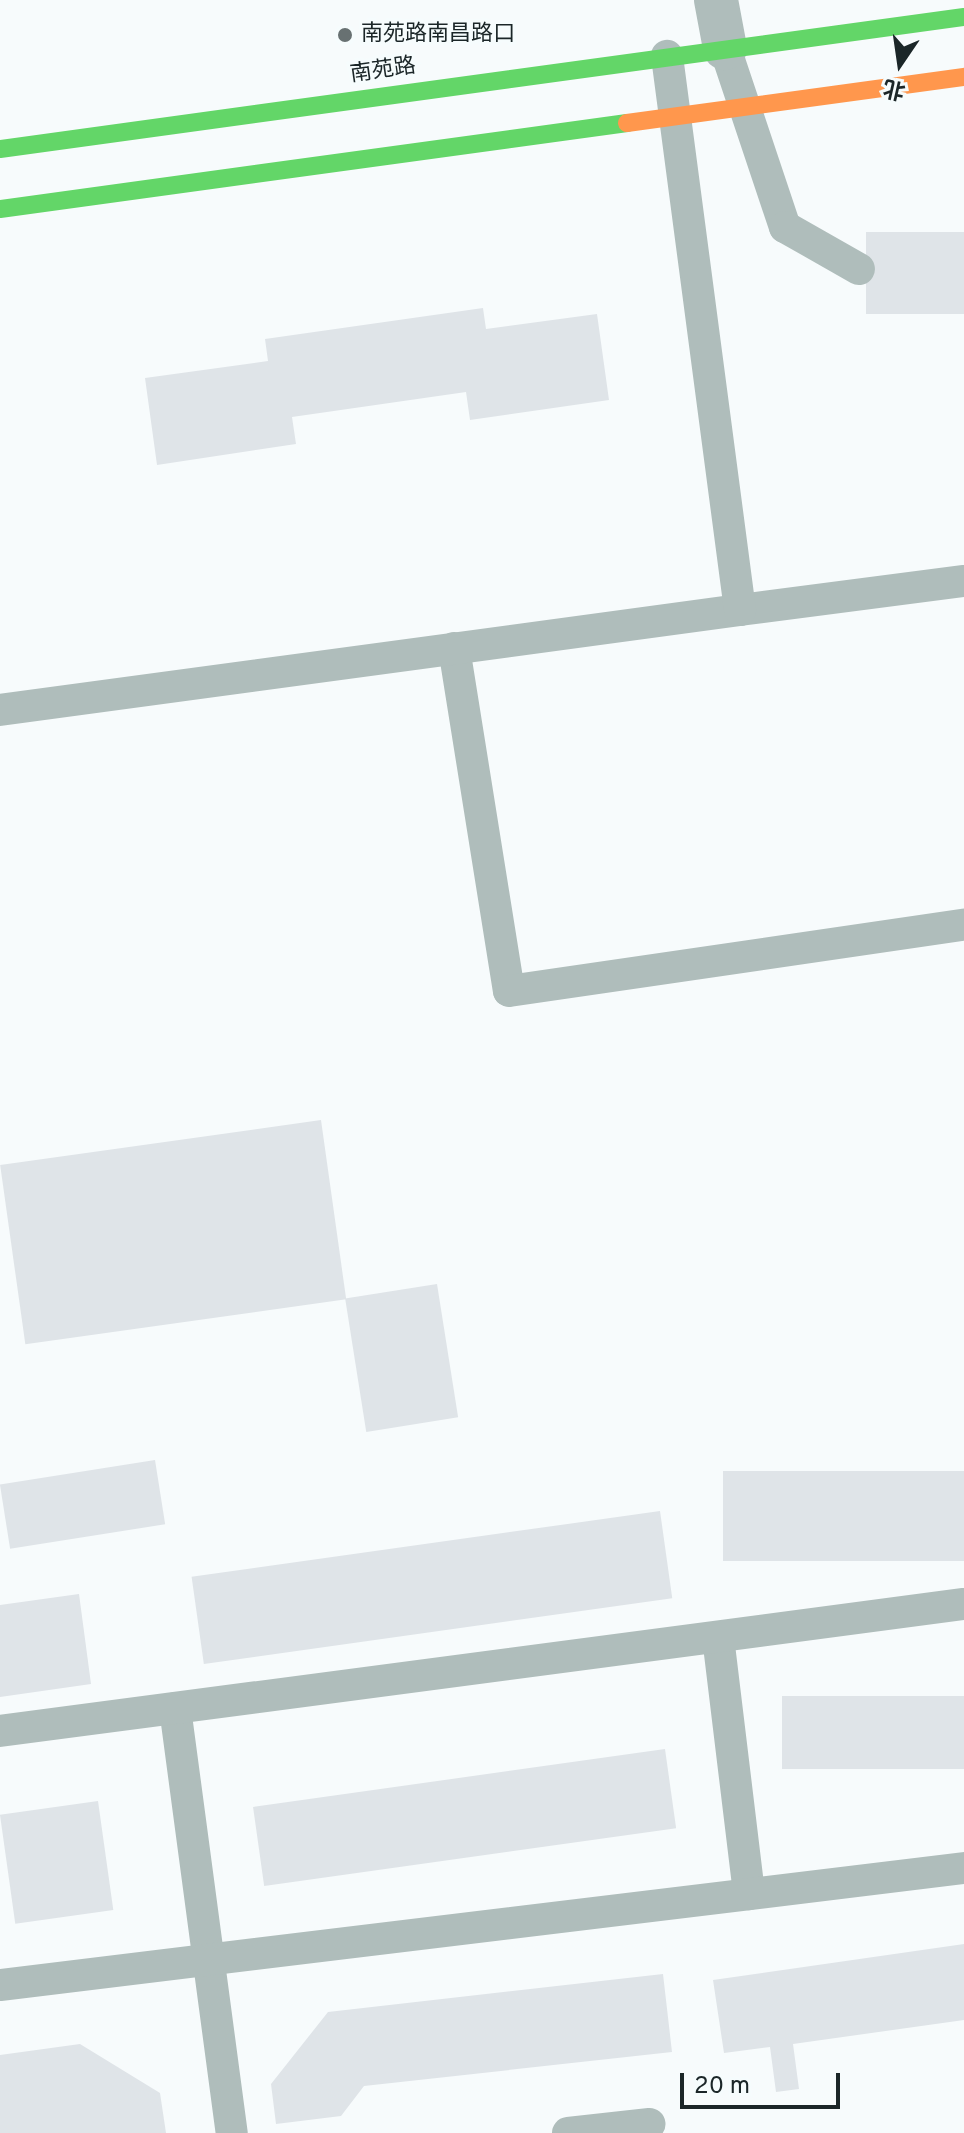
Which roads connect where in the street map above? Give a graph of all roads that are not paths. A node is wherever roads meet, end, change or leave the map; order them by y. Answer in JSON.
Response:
{"nodes":[{"id":1,"x":716,"y":0,"type":"edge"},
{"id":2,"x":964,"y":17,"type":"edge"},
{"id":3,"x":725,"y":48,"type":"junction"},
{"id":4,"x":667,"y":56,"type":"junction"},
{"id":5,"x":964,"y":77,"type":"edge"},
{"id":6,"x":742,"y":107,"type":"junction"},
{"id":7,"x":674,"y":116,"type":"junction"},
{"id":8,"x":0,"y":149,"type":"edge"},
{"id":9,"x":0,"y":209,"type":"edge"},
{"id":10,"x":859,"y":269,"type":"dead end"},
{"id":11,"x":964,"y":581,"type":"edge"},
{"id":12,"x":740,"y":610,"type":"junction"},
{"id":13,"x":454,"y":648,"type":"junction"},
{"id":14,"x":0,"y":710,"type":"edge"},
{"id":15,"x":964,"y":925,"type":"edge"},
{"id":16,"x":964,"y":1604,"type":"edge"},
{"id":17,"x":718,"y":1637,"type":"junction"},
{"id":18,"x":175,"y":1708,"type":"junction"},
{"id":19,"x":0,"y":1731,"type":"edge"},
{"id":20,"x":964,"y":1868,"type":"edge"},
{"id":21,"x":749,"y":1894,"type":"junction"},
{"id":22,"x":209,"y":1960,"type":"junction"},
{"id":23,"x":0,"y":1985,"type":"edge"},
{"id":24,"x":650,"y":2124,"type":"dead end"},
{"id":25,"x":232,"y":2133,"type":"edge"},
{"id":26,"x":568,"y":2133,"type":"edge"}],
"edges":[{"from":1,"to":3,"type":"street"},
{"from":2,"to":3,"type":"street","name":"南苑路"},
{"from":3,"to":4,"type":"street","name":"南苑路"},
{"from":3,"to":6,"type":"lane"},
{"from":4,"to":7,"type":"lane"},
{"from":4,"to":8,"type":"street","name":"南苑路"},
{"from":5,"to":6,"type":"street"},
{"from":6,"to":7,"type":"street"},
{"from":6,"to":10,"type":"lane"},
{"from":7,"to":9,"type":"street"},
{"from":7,"to":12,"type":"lane"},
{"from":11,"to":12,"type":"lane"},
{"from":12,"to":13,"type":"lane"},
{"from":13,"to":14,"type":"lane"},
{"from":13,"to":15,"type":"lane"},
{"from":16,"to":17,"type":"lane"},
{"from":17,"to":18,"type":"lane"},
{"from":17,"to":21,"type":"lane"},
{"from":18,"to":19,"type":"lane"},
{"from":18,"to":22,"type":"lane"},
{"from":20,"to":21,"type":"lane"},
{"from":21,"to":22,"type":"lane"},
{"from":22,"to":23,"type":"lane"},
{"from":22,"to":25,"type":"lane"},
{"from":24,"to":26,"type":"lane"}]}
